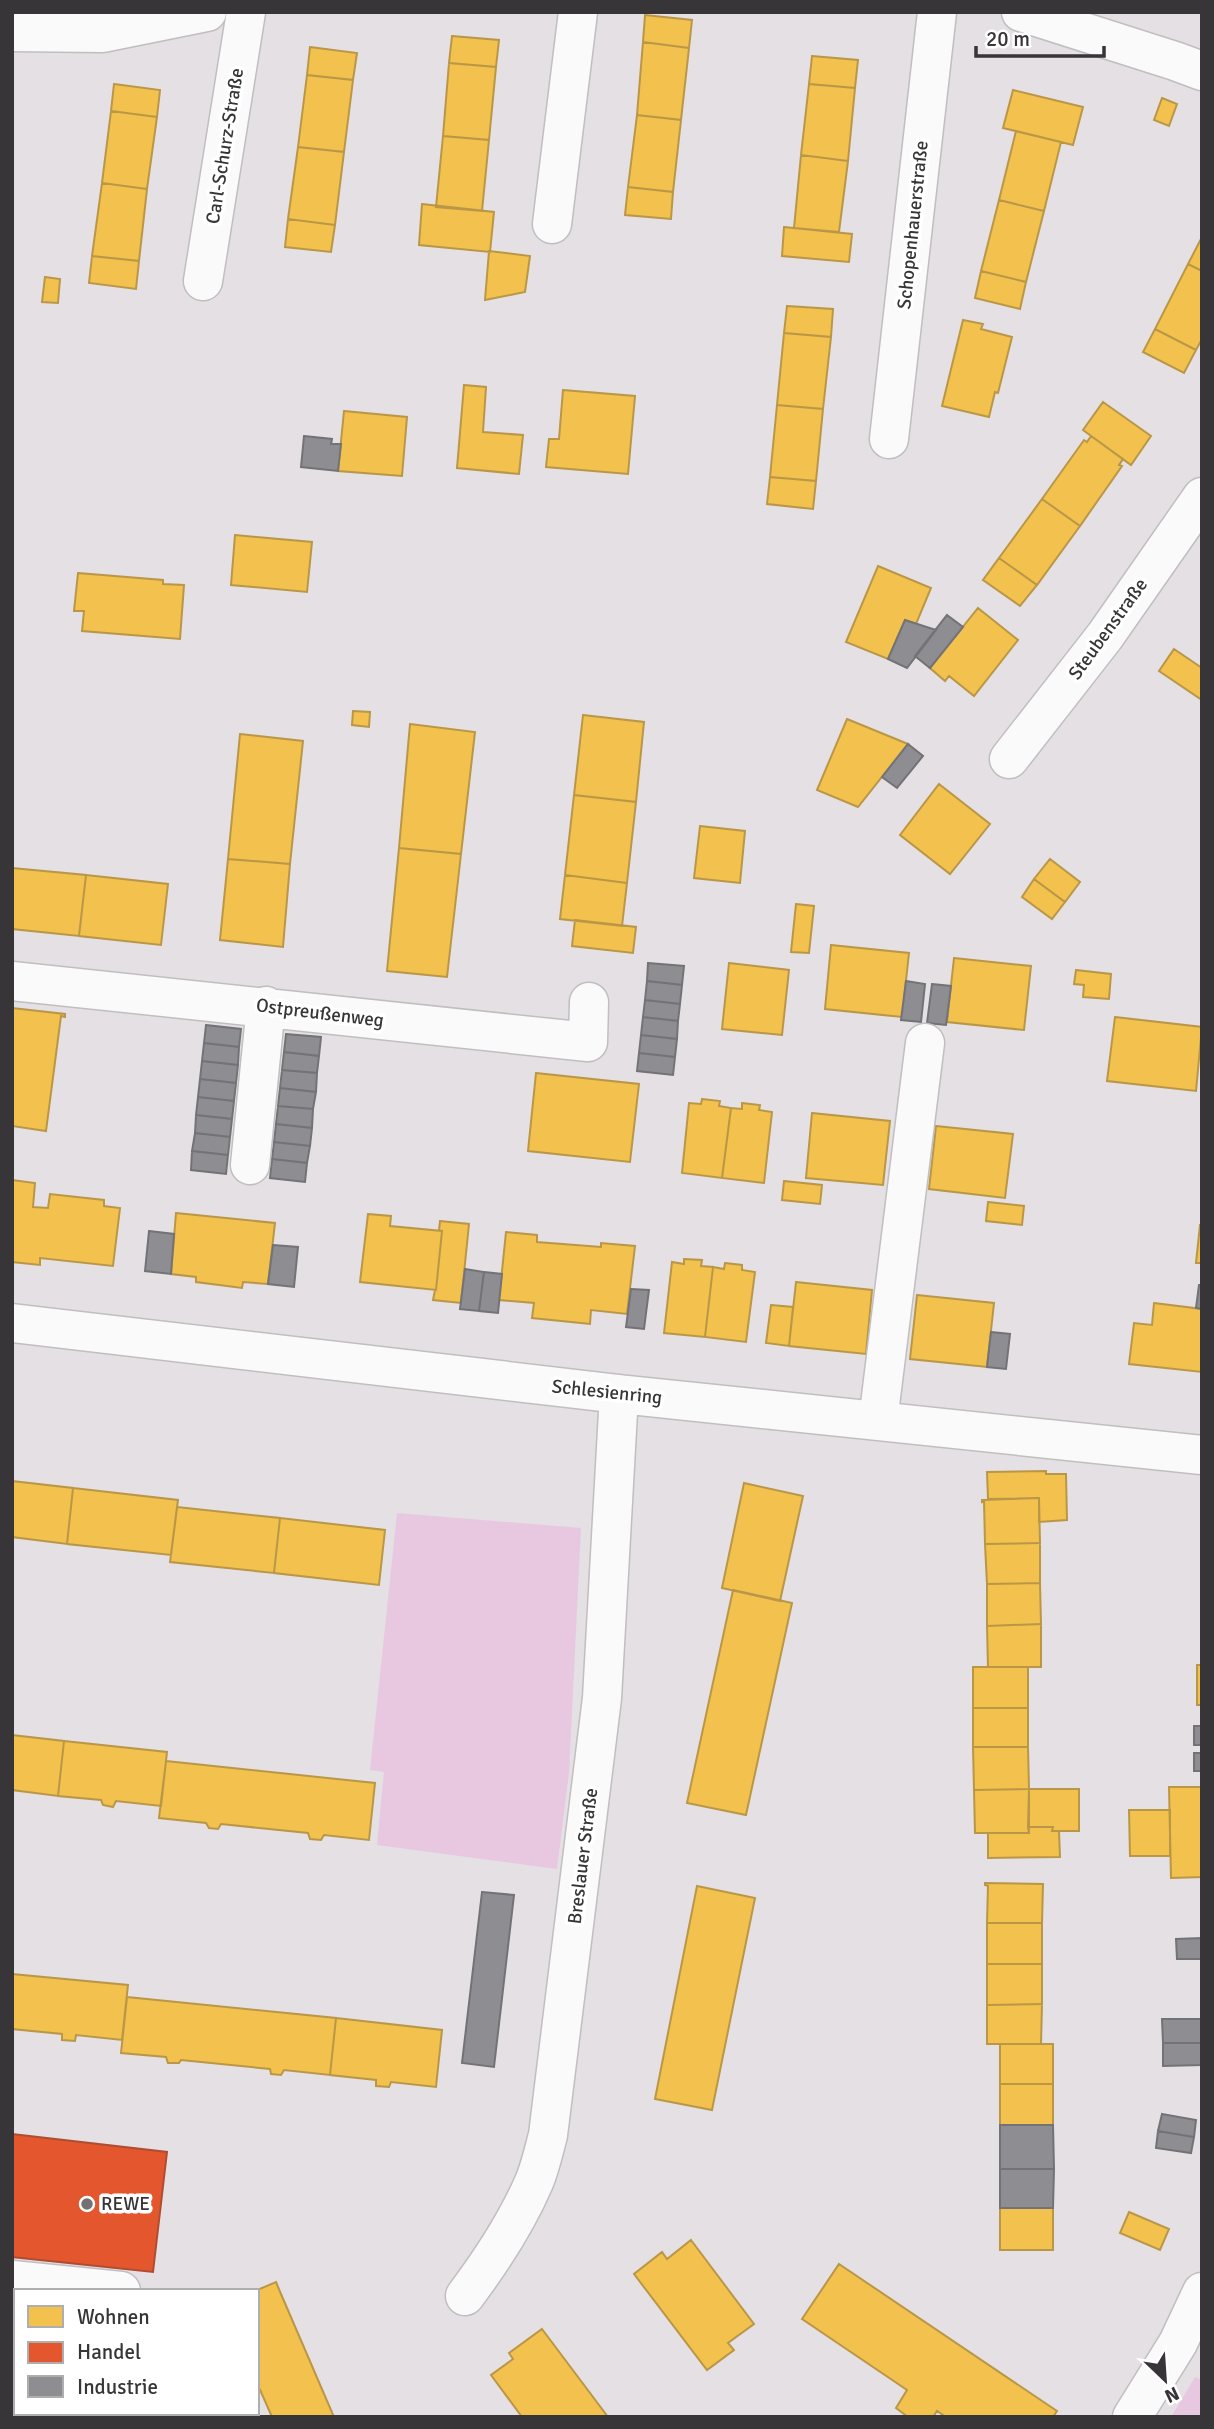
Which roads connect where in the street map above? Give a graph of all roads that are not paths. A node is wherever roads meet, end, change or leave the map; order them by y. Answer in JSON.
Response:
{"nodes":[{"id":1,"x":15,"y":12,"type":"edge"},
{"id":2,"x":207,"y":12,"type":"edge"},
{"id":3,"x":246,"y":12,"type":"edge"},
{"id":4,"x":578,"y":12,"type":"edge"},
{"id":5,"x":937,"y":12,"type":"edge"},
{"id":6,"x":1021,"y":12,"type":"edge"},
{"id":7,"x":13,"y":34,"type":"edge"},
{"id":8,"x":1202,"y":71,"type":"edge"},
{"id":9,"x":552,"y":224,"type":"dead end"},
{"id":10,"x":203,"y":281,"type":"dead end"},
{"id":11,"x":889,"y":439,"type":"dead end"},
{"id":12,"x":1202,"y":497,"type":"edge"},
{"id":13,"x":1009,"y":759,"type":"dead end"},
{"id":14,"x":12,"y":981,"type":"edge"},
{"id":15,"x":589,"y":1002,"type":"dead end"},
{"id":16,"x":266,"y":1006,"type":"junction"},
{"id":17,"x":925,"y":1043,"type":"dead end"},
{"id":18,"x":250,"y":1166,"type":"dead end"},
{"id":19,"x":12,"y":1324,"type":"edge"},
{"id":20,"x":619,"y":1394,"type":"junction"},
{"id":21,"x":878,"y":1421,"type":"junction"},
{"id":22,"x":1202,"y":1455,"type":"edge"},
{"id":23,"x":12,"y":2280,"type":"edge"},
{"id":24,"x":101,"y":2289,"type":"edge"},
{"id":25,"x":1202,"y":2292,"type":"edge"},
{"id":26,"x":465,"y":2296,"type":"dead end"},
{"id":27,"x":1132,"y":2417,"type":"edge"}],
"edges":[{"from":1,"to":7,"type":"street"},
{"from":2,"to":7,"type":"street"},
{"from":3,"to":10,"type":"street","name":"Carl-Schurz-Straße"},
{"from":4,"to":9,"type":"street"},
{"from":5,"to":11,"type":"street","name":"Schopenhauerstraße"},
{"from":6,"to":8,"type":"street"},
{"from":12,"to":13,"type":"street","name":"Steubenstraße"},
{"from":14,"to":16,"type":"street","name":"Ostpreußenweg"},
{"from":15,"to":16,"type":"street","name":"Ostpreußenweg"},
{"from":16,"to":18,"type":"street"},
{"from":17,"to":21,"type":"street"},
{"from":19,"to":20,"type":"street","name":"Schlesienring"},
{"from":20,"to":21,"type":"street","name":"Schlesienring"},
{"from":20,"to":26,"type":"street","name":"Breslauer Straße"},
{"from":21,"to":22,"type":"street","name":"Schlesienring"},
{"from":23,"to":24,"type":"street"},
{"from":25,"to":27,"type":"street"}]}
